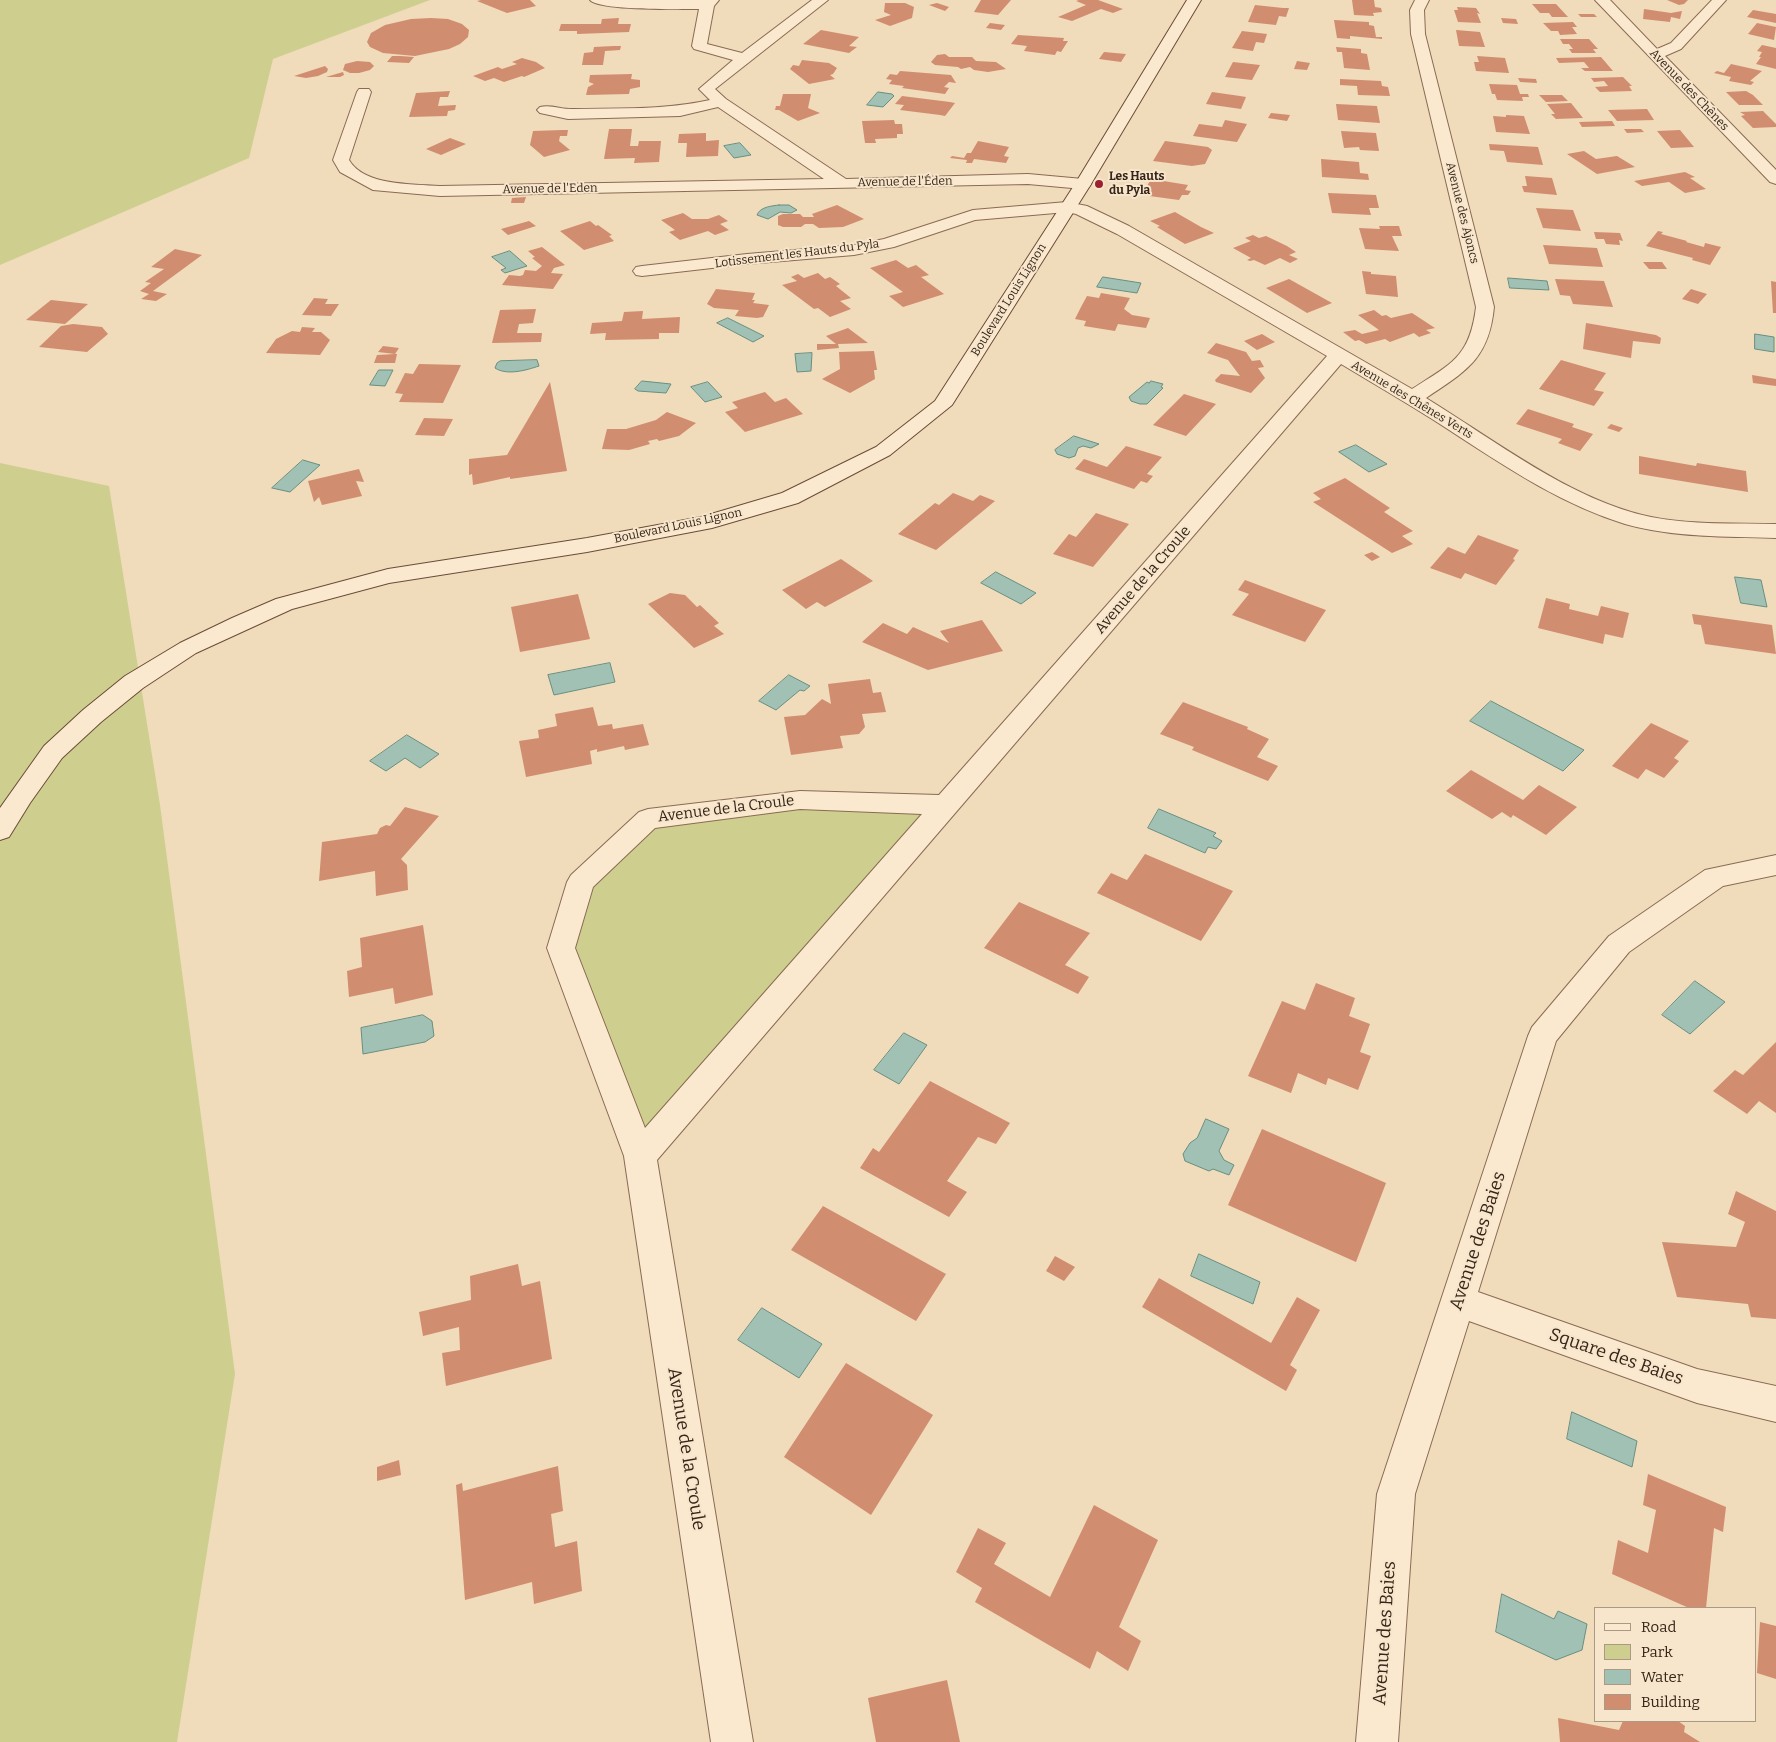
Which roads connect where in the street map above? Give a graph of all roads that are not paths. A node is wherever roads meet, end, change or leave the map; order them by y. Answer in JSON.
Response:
{"nodes":[{"id":1,"x":597,"y":0,"type":"edge"},
{"id":2,"x":821,"y":0,"type":"edge"},
{"id":3,"x":1194,"y":0,"type":"edge"},
{"id":4,"x":1422,"y":0,"type":"edge"},
{"id":5,"x":1602,"y":0,"type":"edge"},
{"id":6,"x":1719,"y":0,"type":"edge"},
{"id":7,"x":710,"y":3,"type":"edge"},
{"id":8,"x":1655,"y":55,"type":"junction"},
{"id":9,"x":744,"y":58,"type":"junction"},
{"id":10,"x":364,"y":92,"type":"dead end"},
{"id":11,"x":722,"y":102,"type":"junction"},
{"id":12,"x":545,"y":110,"type":"dead end"},
{"id":13,"x":1776,"y":179,"type":"edge"},
{"id":14,"x":842,"y":184,"type":"junction"},
{"id":15,"x":1084,"y":184,"type":"junction"},
{"id":16,"x":1068,"y":207,"type":"junction"},
{"id":17,"x":642,"y":271,"type":"dead end"},
{"id":18,"x":1338,"y":355,"type":"junction"},
{"id":19,"x":1412,"y":398,"type":"junction"},
{"id":20,"x":1776,"y":531,"type":"edge"},
{"id":21,"x":947,"y":805,"type":"junction"},
{"id":22,"x":0,"y":830,"type":"edge"},
{"id":23,"x":1776,"y":864,"type":"edge"},
{"id":24,"x":640,"y":1156,"type":"junction"},
{"id":25,"x":1458,"y":1301,"type":"junction"},
{"id":26,"x":1776,"y":1404,"type":"edge"},
{"id":27,"x":732,"y":1742,"type":"edge"},
{"id":28,"x":1377,"y":1742,"type":"edge"}],
"edges":[{"from":1,"to":7,"type":"street"},
{"from":2,"to":9,"type":"street","name":"Avenue de l'Éden"},
{"from":3,"to":15,"type":"street","name":"Boulevard Louis Lignon"},
{"from":4,"to":19,"type":"street","name":"Avenue des Ajoncs"},
{"from":5,"to":8,"type":"street","name":"Avenue des Chênes"},
{"from":6,"to":8,"type":"street"},
{"from":7,"to":9,"type":"street"},
{"from":8,"to":13,"type":"street","name":"Avenue des Chênes"},
{"from":9,"to":11,"type":"street","name":"Avenue de l'Éden"},
{"from":10,"to":14,"type":"street","name":"Avenue de l'Eden"},
{"from":11,"to":12,"type":"street"},
{"from":11,"to":14,"type":"street","name":"Avenue de l'Éden"},
{"from":14,"to":15,"type":"street","name":"Avenue de l'Éden"},
{"from":15,"to":16,"type":"street","name":"Boulevard Louis Lignon"},
{"from":16,"to":17,"type":"street","name":"Lotissement les Hauts du Pyla"},
{"from":16,"to":18,"type":"street","name":"Avenue des Chênes Verts"},
{"from":16,"to":22,"type":"street","name":"Boulevard Louis Lignon"},
{"from":18,"to":19,"type":"street","name":"Avenue des Chênes Verts"},
{"from":18,"to":21,"type":"street","name":"Avenue de la Croule"},
{"from":19,"to":20,"type":"street","name":"Avenue des Chênes Verts"},
{"from":21,"to":24,"type":"street","name":"Avenue de la Croule"},
{"from":21,"to":24,"type":"street","name":"Avenue de la Croule"},
{"from":23,"to":25,"type":"street","name":"Avenue des Baies"},
{"from":24,"to":27,"type":"street","name":"Avenue de la Croule"},
{"from":25,"to":26,"type":"street","name":"Square des Baies"},
{"from":25,"to":28,"type":"street","name":"Avenue des Baies"}]}
